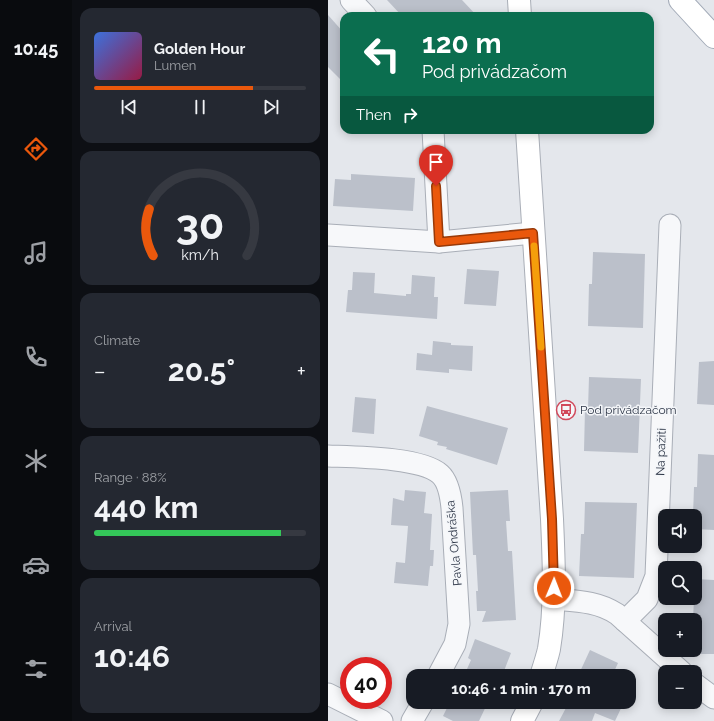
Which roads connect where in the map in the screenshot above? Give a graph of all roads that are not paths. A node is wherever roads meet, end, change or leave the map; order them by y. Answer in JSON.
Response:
{"nodes":[{"id":1,"x":351,"y":0,"type":"edge"},
{"id":2,"x":520,"y":0,"type":"edge"},
{"id":3,"x":680,"y":0,"type":"edge"},
{"id":4,"x":362,"y":12,"type":"edge"},
{"id":5,"x":520,"y":12,"type":"edge"},
{"id":6,"x":714,"y":37,"type":"edge"},
{"id":7,"x":433,"y":134,"type":"edge"},
{"id":8,"x":527,"y":134,"type":"edge"},
{"id":9,"x":670,"y":225,"type":"dead end"},
{"id":10,"x":533,"y":233,"type":"junction"},
{"id":11,"x":328,"y":235,"type":"edge"},
{"id":12,"x":439,"y":242,"type":"junction"},
{"id":13,"x":328,"y":456,"type":"edge"},
{"id":14,"x":553,"y":599,"type":"junction"},
{"id":15,"x":625,"y":621,"type":"junction"},
{"id":16,"x":674,"y":665,"type":"edge"},
{"id":17,"x":442,"y":669,"type":"edge"},
{"id":18,"x":543,"y":669,"type":"edge"},
{"id":19,"x":702,"y":689,"type":"edge"},
{"id":20,"x":328,"y":694,"type":"edge"},
{"id":21,"x":714,"y":698,"type":"edge"},
{"id":22,"x":419,"y":709,"type":"edge"},
{"id":23,"x":528,"y":709,"type":"edge"},
{"id":24,"x":382,"y":721,"type":"edge"},
{"id":25,"x":412,"y":721,"type":"edge"},
{"id":26,"x":522,"y":721,"type":"edge"}],
"edges":[{"from":1,"to":4,"type":"street"},
{"from":2,"to":5,"type":"street"},
{"from":3,"to":6,"type":"street"},
{"from":7,"to":12,"type":"street"},
{"from":8,"to":10,"type":"street"},
{"from":9,"to":15,"type":"street","name":"Na pažiti"},
{"from":10,"to":12,"type":"street"},
{"from":10,"to":14,"type":"street"},
{"from":11,"to":12,"type":"street"},
{"from":13,"to":17,"type":"street","name":"Pavla Ondráška"},
{"from":14,"to":15,"type":"street"},
{"from":14,"to":18,"type":"street"},
{"from":15,"to":16,"type":"street"},
{"from":19,"to":21,"type":"street"},
{"from":20,"to":24,"type":"street"},
{"from":22,"to":25,"type":"street"},
{"from":23,"to":26,"type":"street"}]}
